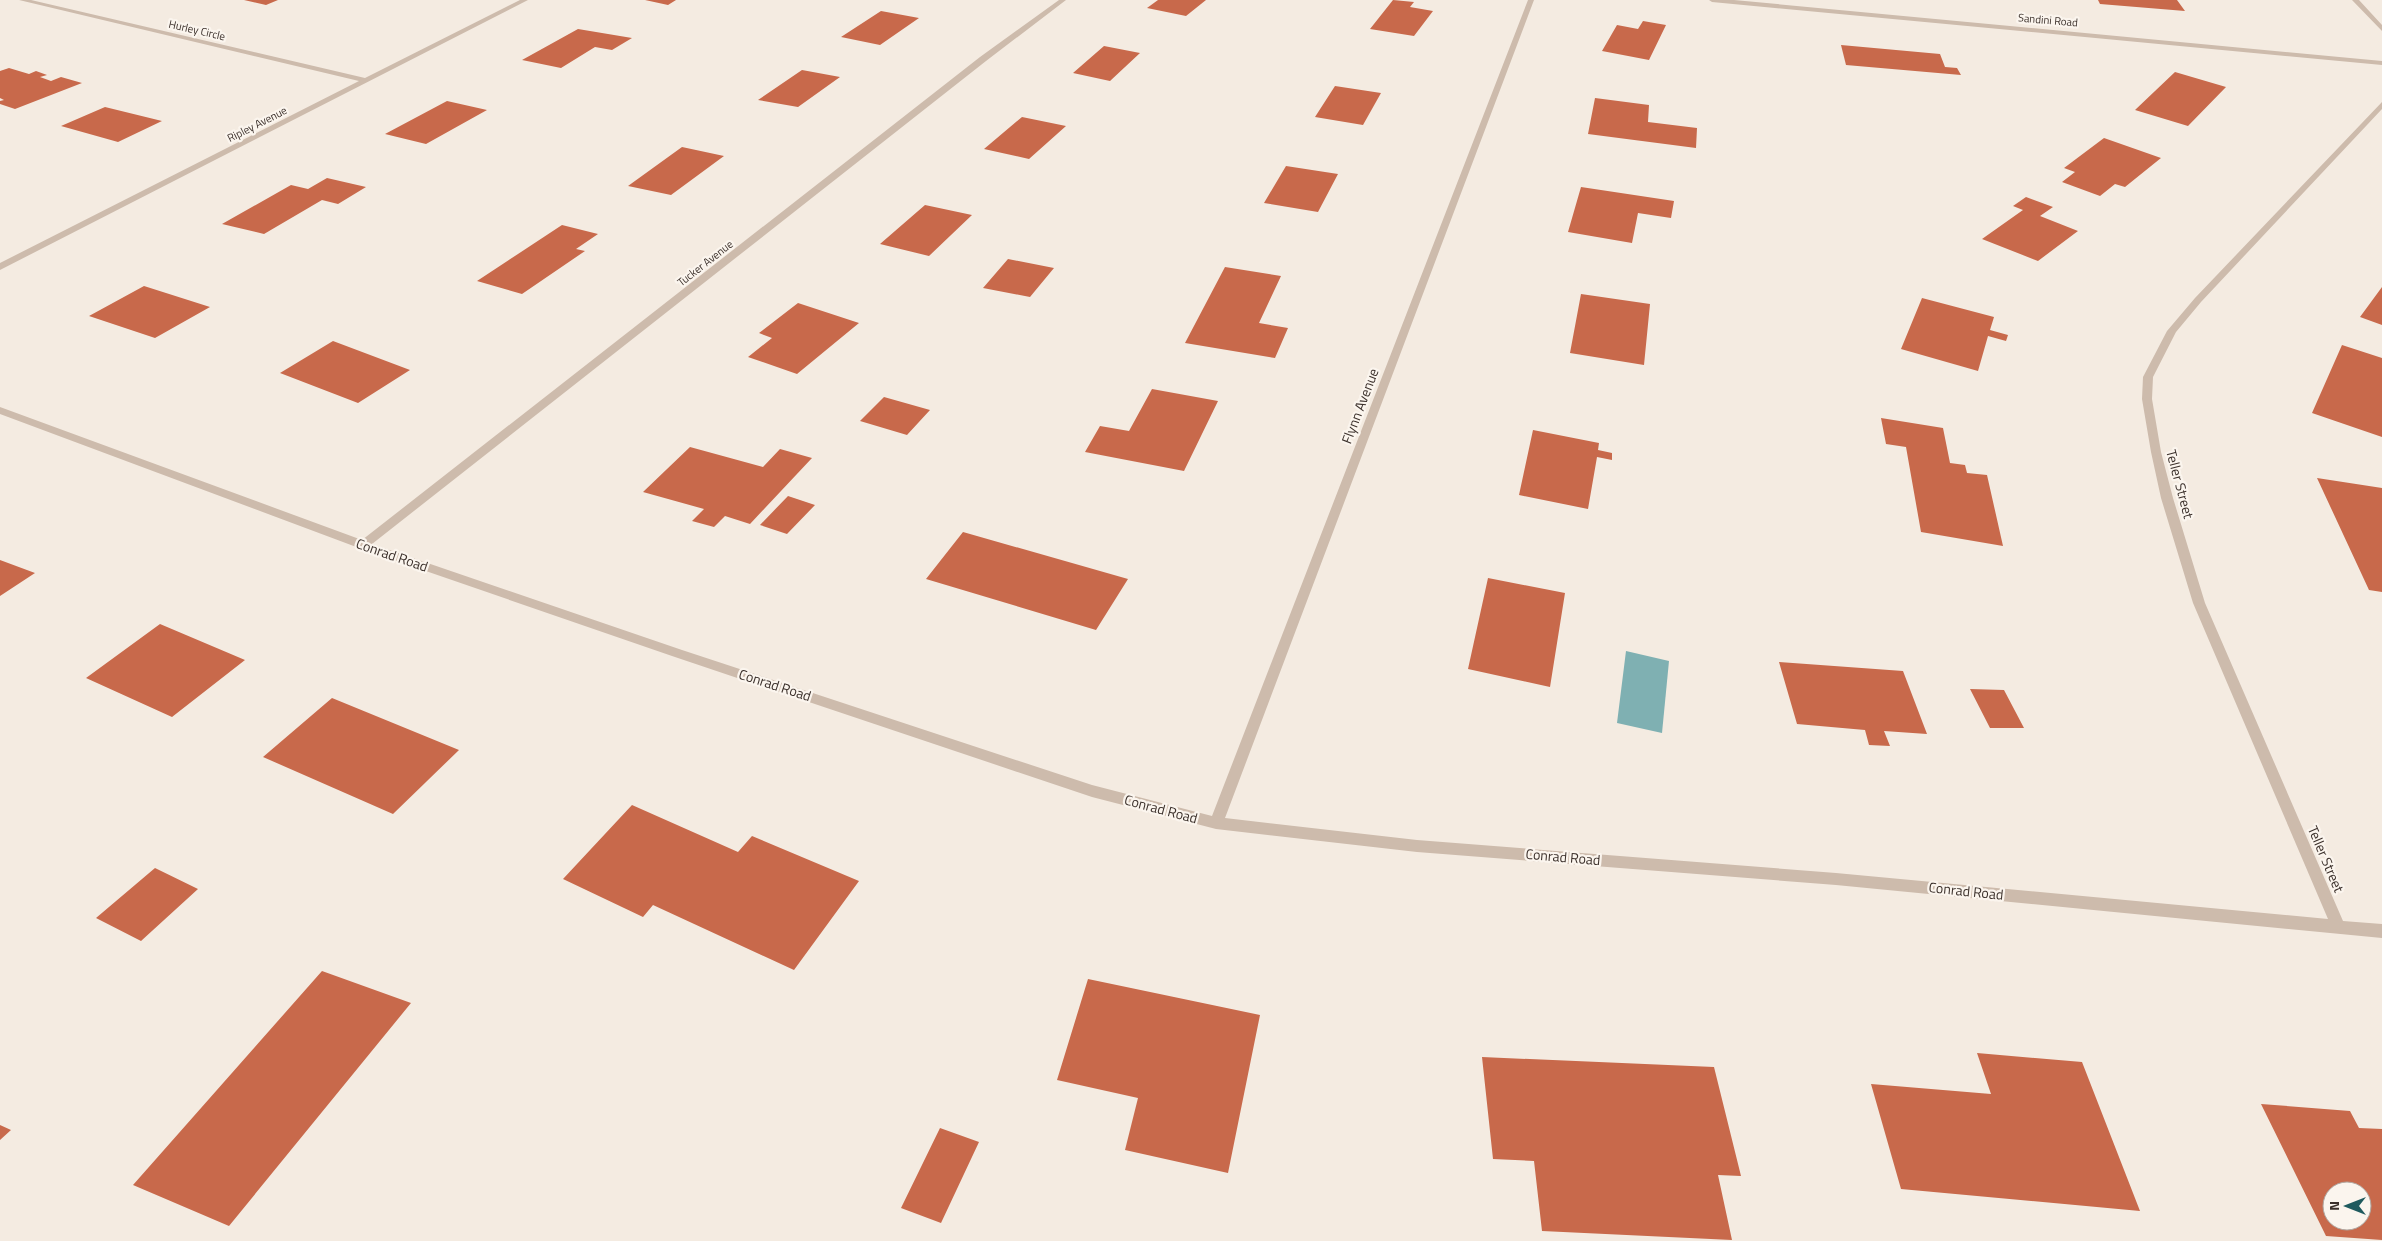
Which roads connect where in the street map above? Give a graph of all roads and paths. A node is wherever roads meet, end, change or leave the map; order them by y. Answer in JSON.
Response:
{"nodes":[{"id":1,"x":22,"y":0,"type":"edge"},
{"id":2,"x":525,"y":0,"type":"edge"},
{"id":3,"x":1062,"y":0,"type":"edge"},
{"id":4,"x":1531,"y":0,"type":"edge"},
{"id":5,"x":1712,"y":0,"type":"edge"},
{"id":6,"x":2356,"y":0,"type":"edge"},
{"id":7,"x":2382,"y":29,"type":"edge"},
{"id":8,"x":2382,"y":63,"type":"edge"},
{"id":9,"x":367,"y":81,"type":"junction"},
{"id":10,"x":2382,"y":104,"type":"edge"},
{"id":11,"x":0,"y":267,"type":"edge"},
{"id":12,"x":0,"y":410,"type":"edge"},
{"id":13,"x":363,"y":545,"type":"junction"},
{"id":14,"x":1216,"y":823,"type":"junction"},
{"id":15,"x":2339,"y":928,"type":"junction"},
{"id":16,"x":2382,"y":931,"type":"edge"}],
"edges":[{"from":1,"to":9,"type":"street","name":"Hurley Circle"},
{"from":2,"to":9,"type":"street","name":"Ripley Avenue"},
{"from":3,"to":13,"type":"street","name":"Tucker Avenue"},
{"from":4,"to":14,"type":"street","name":"Flynn Avenue"},
{"from":5,"to":8,"type":"street","name":"Sandini Road"},
{"from":6,"to":7,"type":"street"},
{"from":9,"to":11,"type":"street","name":"Ripley Avenue"},
{"from":10,"to":15,"type":"street","name":"Teller Street"},
{"from":12,"to":13,"type":"street","name":"Conrad Road"},
{"from":13,"to":14,"type":"street","name":"Conrad Road"},
{"from":14,"to":15,"type":"street","name":"Conrad Road"},
{"from":15,"to":16,"type":"street","name":"Conrad Road"}]}
